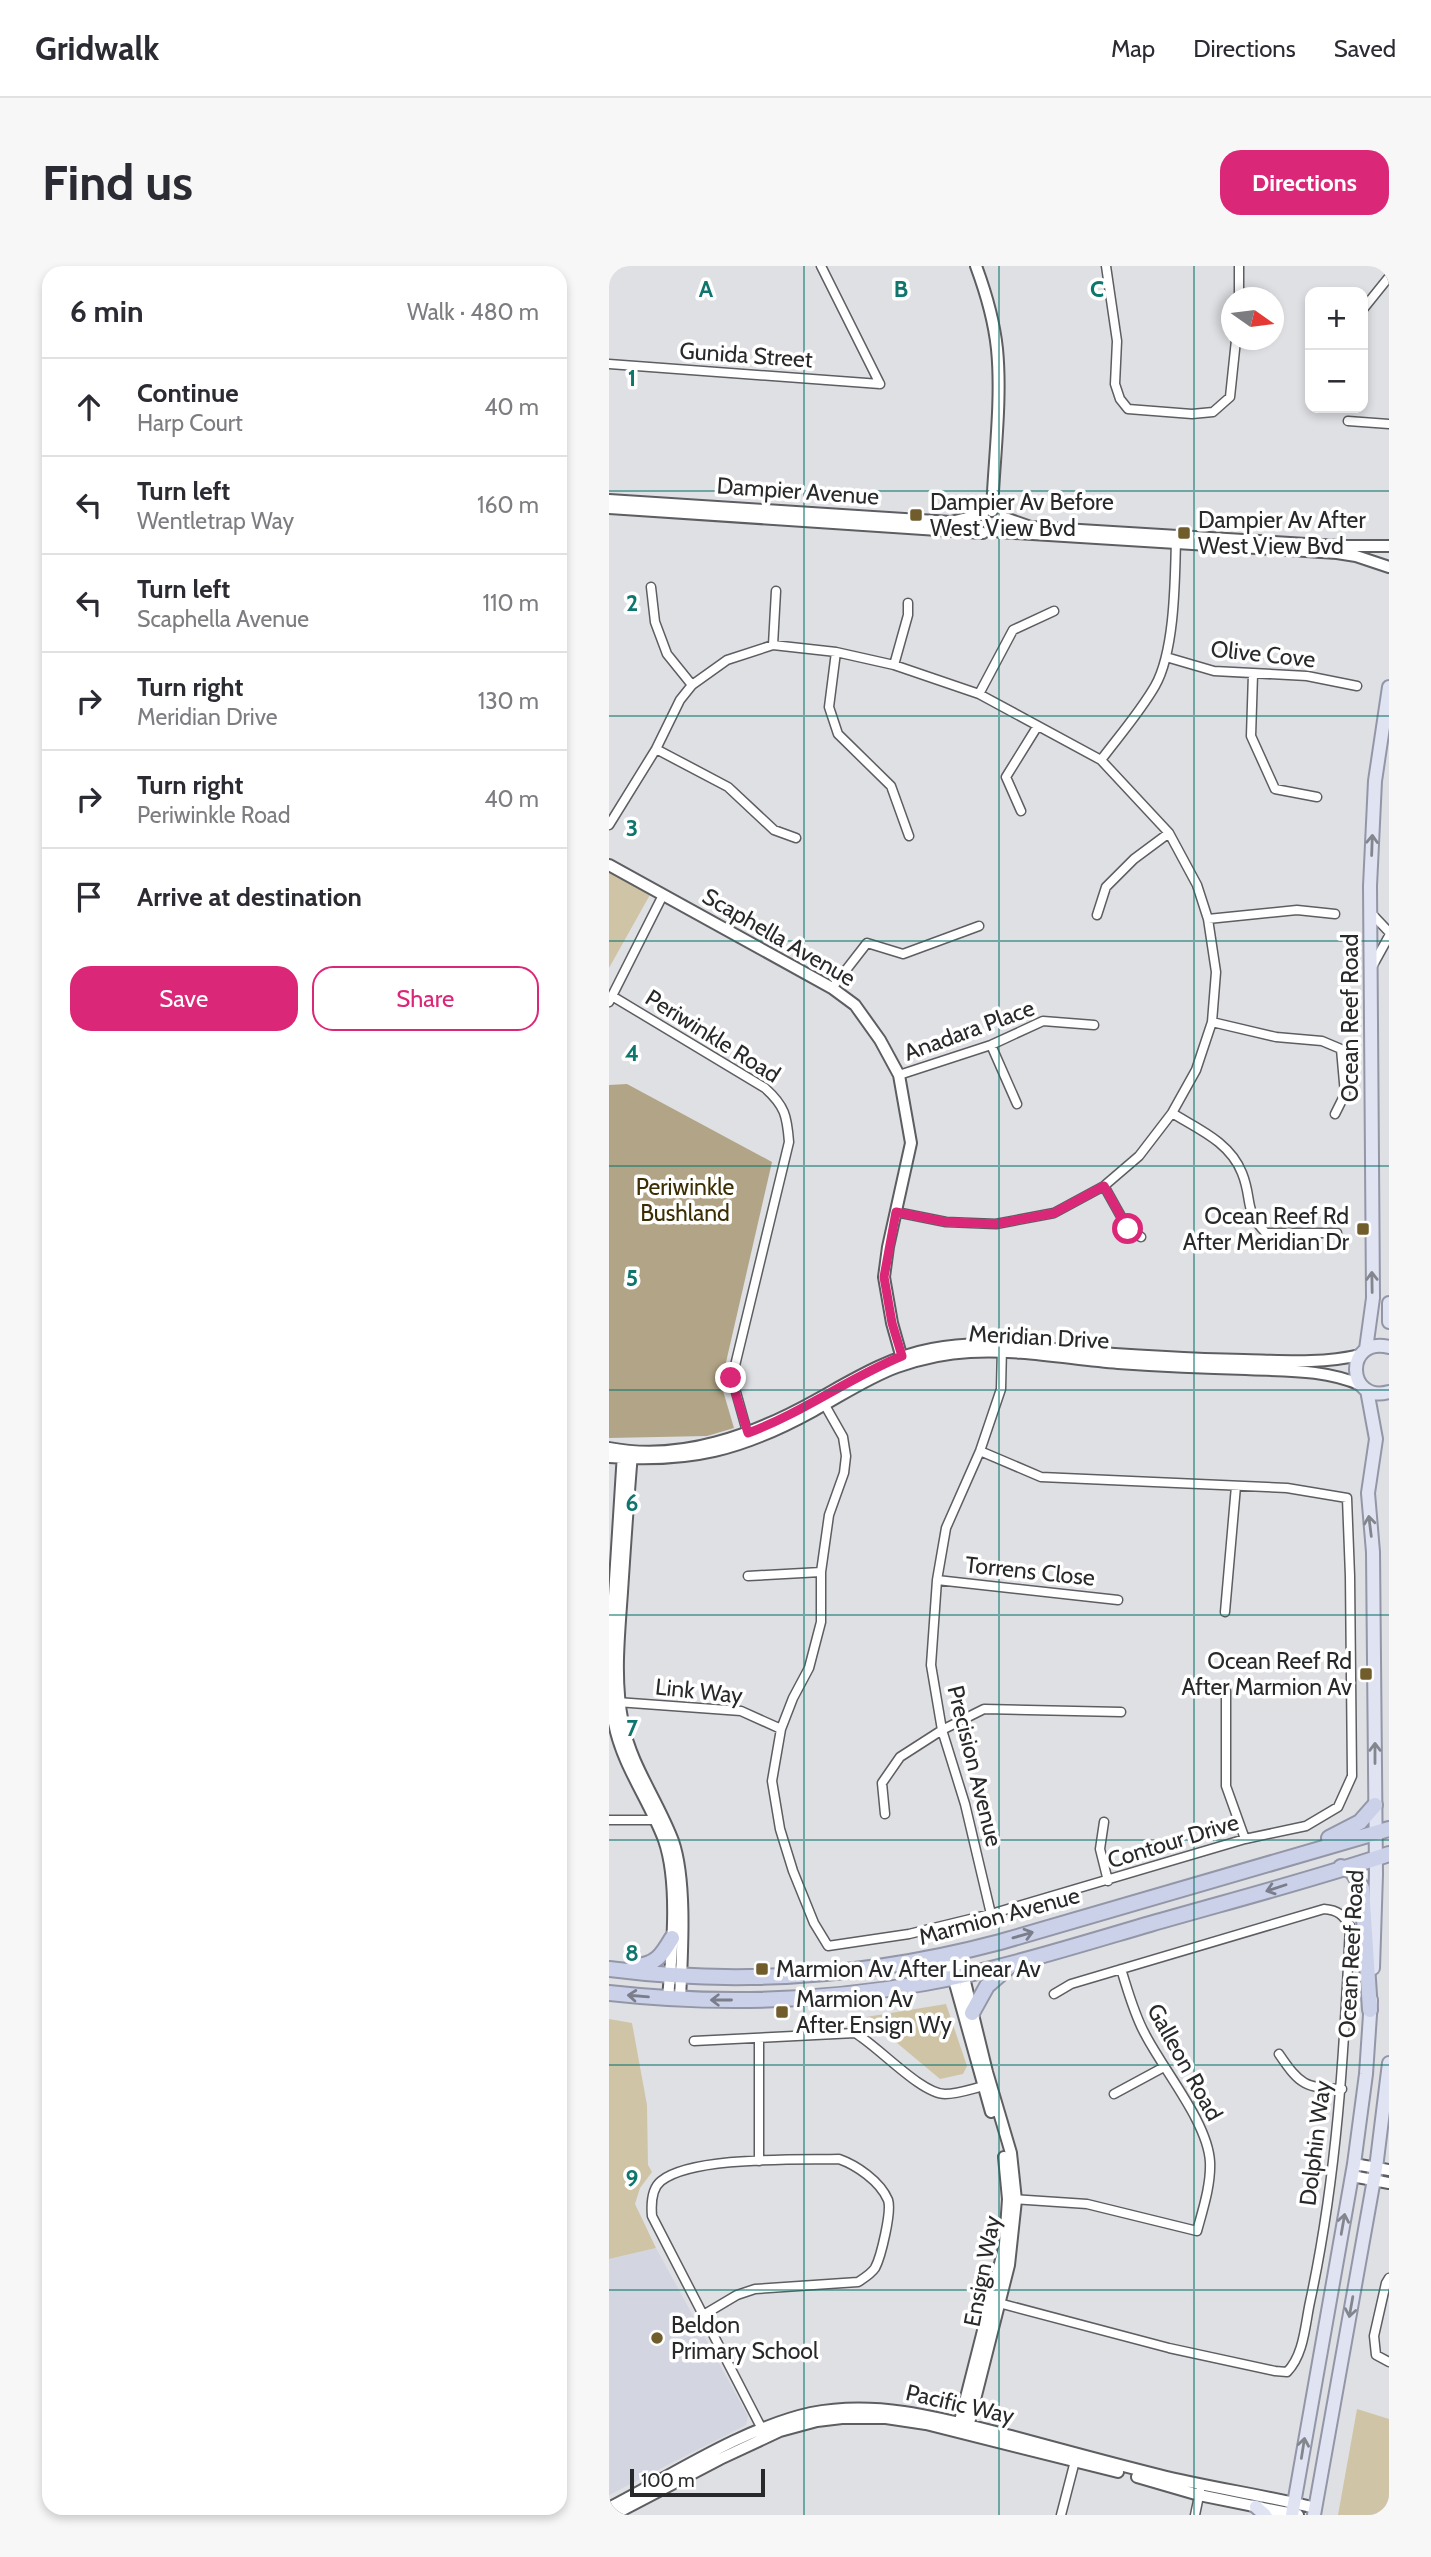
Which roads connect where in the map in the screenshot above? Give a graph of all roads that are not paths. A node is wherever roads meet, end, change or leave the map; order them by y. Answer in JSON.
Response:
{"nodes":[{"id":1,"x":821,"y":266,"type":"edge"},
{"id":2,"x":975,"y":266,"type":"edge"},
{"id":3,"x":1106,"y":266,"type":"edge"},
{"id":4,"x":1239,"y":266,"type":"edge"},
{"id":5,"x":1389,"y":277,"type":"edge"},
{"id":6,"x":1239,"y":287,"type":"edge"},
{"id":7,"x":1368,"y":303,"type":"edge"},
{"id":8,"x":1235,"y":350,"type":"edge"},
{"id":9,"x":609,"y":364,"type":"edge"},
{"id":10,"x":1348,"y":421,"type":"dead end"},
{"id":11,"x":1389,"y":424,"type":"edge"},
{"id":12,"x":609,"y":500,"type":"edge"},
{"id":13,"x":609,"y":508,"type":"edge"},
{"id":14,"x":992,"y":514,"type":"junction"},
{"id":15,"x":983,"y":533,"type":"junction"},
{"id":16,"x":1000,"y":533,"type":"junction"},
{"id":17,"x":1176,"y":539,"type":"junction"},
{"id":18,"x":1389,"y":546,"type":"edge"},
{"id":19,"x":1389,"y":567,"type":"edge"},
{"id":20,"x":651,"y":587,"type":"dead end"},
{"id":21,"x":775,"y":591,"type":"dead end"},
{"id":22,"x":908,"y":603,"type":"dead end"},
{"id":23,"x":1054,"y":611,"type":"dead end"},
{"id":24,"x":773,"y":645,"type":"junction"},
{"id":25,"x":836,"y":652,"type":"junction"},
{"id":26,"x":1166,"y":657,"type":"junction"},
{"id":27,"x":894,"y":665,"type":"junction"},
{"id":28,"x":1253,"y":674,"type":"junction"},
{"id":29,"x":692,"y":685,"type":"junction"},
{"id":30,"x":1357,"y":686,"type":"dead end"},
{"id":31,"x":1389,"y":687,"type":"edge"},
{"id":32,"x":979,"y":694,"type":"junction"},
{"id":33,"x":1037,"y":727,"type":"junction"},
{"id":34,"x":656,"y":749,"type":"junction"},
{"id":35,"x":1101,"y":760,"type":"junction"},
{"id":36,"x":1317,"y":797,"type":"dead end"},
{"id":37,"x":1021,"y":811,"type":"dead end"},
{"id":38,"x":609,"y":825,"type":"edge"},
{"id":39,"x":1169,"y":833,"type":"junction"},
{"id":40,"x":909,"y":836,"type":"dead end"},
{"id":41,"x":796,"y":838,"type":"dead end"},
{"id":42,"x":609,"y":865,"type":"edge"},
{"id":43,"x":663,"y":895,"type":"junction"},
{"id":44,"x":1371,"y":913,"type":"junction"},
{"id":45,"x":1335,"y":914,"type":"dead end"},
{"id":46,"x":1097,"y":915,"type":"dead end"},
{"id":47,"x":1208,"y":919,"type":"junction"},
{"id":48,"x":979,"y":926,"type":"dead end"},
{"id":49,"x":1389,"y":934,"type":"edge"},
{"id":50,"x":1370,"y":971,"type":"junction"},
{"id":51,"x":832,"y":988,"type":"junction"},
{"id":52,"x":611,"y":999,"type":"edge"},
{"id":53,"x":1212,"y":1022,"type":"junction"},
{"id":54,"x":1094,"y":1025,"type":"dead end"},
{"id":55,"x":991,"y":1045,"type":"junction"},
{"id":56,"x":899,"y":1075,"type":"junction"},
{"id":57,"x":1017,"y":1104,"type":"dead end"},
{"id":58,"x":1172,"y":1113,"type":"junction"},
{"id":59,"x":1335,"y":1114,"type":"dead end"},
{"id":60,"x":1104,"y":1186,"type":"junction"},
{"id":61,"x":896,"y":1212,"type":"junction"},
{"id":62,"x":1337,"y":1233,"type":"dead end"},
{"id":63,"x":1141,"y":1237,"type":"dead end"},
{"id":64,"x":1389,"y":1303,"type":"edge"},
{"id":65,"x":1389,"y":1322,"type":"edge"},
{"id":66,"x":1389,"y":1347,"type":"edge"},
{"id":67,"x":1002,"y":1349,"type":"junction"},
{"id":68,"x":1363,"y":1352,"type":"junction"},
{"id":69,"x":903,"y":1361,"type":"junction"},
{"id":70,"x":1364,"y":1388,"type":"junction"},
{"id":71,"x":1389,"y":1392,"type":"edge"},
{"id":72,"x":822,"y":1401,"type":"junction"},
{"id":73,"x":749,"y":1437,"type":"junction"},
{"id":74,"x":609,"y":1448,"type":"edge"},
{"id":75,"x":980,"y":1451,"type":"junction"},
{"id":76,"x":628,"y":1454,"type":"junction"},
{"id":77,"x":609,"y":1457,"type":"edge"},
{"id":78,"x":1237,"y":1486,"type":"junction"},
{"id":79,"x":821,"y":1572,"type":"junction"},
{"id":80,"x":748,"y":1576,"type":"dead end"},
{"id":81,"x":937,"y":1580,"type":"junction"},
{"id":82,"x":1118,"y":1600,"type":"dead end"},
{"id":83,"x":1225,"y":1612,"type":"dead end"},
{"id":84,"x":1226,"y":1691,"type":"dead end"},
{"id":85,"x":615,"y":1701,"type":"edge"},
{"id":86,"x":1121,"y":1712,"type":"dead end"},
{"id":87,"x":781,"y":1729,"type":"junction"},
{"id":88,"x":942,"y":1730,"type":"junction"},
{"id":89,"x":1375,"y":1805,"type":"junction"},
{"id":90,"x":885,"y":1814,"type":"dead end"},
{"id":91,"x":609,"y":1819,"type":"edge"},
{"id":92,"x":660,"y":1820,"type":"junction"},
{"id":93,"x":1104,"y":1822,"type":"dead end"},
{"id":94,"x":1382,"y":1831,"type":"edge"},
{"id":95,"x":1245,"y":1839,"type":"junction"},
{"id":96,"x":1383,"y":1856,"type":"edge"},
{"id":97,"x":1341,"y":1867,"type":"junction"},
{"id":98,"x":1234,"y":1873,"type":"junction"},
{"id":99,"x":1108,"y":1881,"type":"junction"},
{"id":100,"x":991,"y":1914,"type":"junction"},
{"id":101,"x":672,"y":1938,"type":"junction"},
{"id":102,"x":952,"y":1954,"type":"junction"},
{"id":103,"x":1016,"y":1961,"type":"junction"},
{"id":104,"x":609,"y":1963,"type":"edge"},
{"id":105,"x":609,"y":1969,"type":"edge"},
{"id":106,"x":1121,"y":1969,"type":"junction"},
{"id":107,"x":675,"y":1976,"type":"junction"},
{"id":108,"x":957,"y":1976,"type":"junction"},
{"id":109,"x":609,"y":1993,"type":"edge"},
{"id":110,"x":1054,"y":1994,"type":"dead end"},
{"id":111,"x":674,"y":1998,"type":"junction"},
{"id":112,"x":1370,"y":2010,"type":"junction"},
{"id":113,"x":972,"y":2013,"type":"junction"},
{"id":114,"x":759,"y":2038,"type":"junction"},
{"id":115,"x":694,"y":2041,"type":"dead end"},
{"id":116,"x":1279,"y":2054,"type":"dead end"},
{"id":117,"x":1389,"y":2063,"type":"edge"},
{"id":118,"x":1164,"y":2067,"type":"junction"},
{"id":119,"x":987,"y":2085,"type":"junction"},
{"id":120,"x":1342,"y":2089,"type":"junction"},
{"id":121,"x":1114,"y":2094,"type":"dead end"},
{"id":122,"x":1386,"y":2095,"type":"junction"},
{"id":123,"x":1389,"y":2110,"type":"edge"},
{"id":124,"x":759,"y":2161,"type":"junction"},
{"id":125,"x":1353,"y":2170,"type":"junction"},
{"id":126,"x":1380,"y":2173,"type":"edge"},
{"id":127,"x":1389,"y":2183,"type":"edge"},
{"id":128,"x":1012,"y":2199,"type":"junction"},
{"id":129,"x":1389,"y":2278,"type":"edge"},
{"id":130,"x":996,"y":2302,"type":"junction"},
{"id":131,"x":705,"y":2314,"type":"junction"},
{"id":132,"x":1389,"y":2362,"type":"edge"},
{"id":133,"x":963,"y":2429,"type":"junction"},
{"id":134,"x":764,"y":2433,"type":"junction"},
{"id":135,"x":1075,"y":2458,"type":"junction"},
{"id":136,"x":1200,"y":2489,"type":"junction"},
{"id":137,"x":609,"y":2508,"type":"edge"},
{"id":138,"x":1260,"y":2511,"type":"edge"},
{"id":139,"x":1315,"y":2511,"type":"edge"},
{"id":140,"x":1294,"y":2512,"type":"edge"},
{"id":141,"x":613,"y":2515,"type":"edge"},
{"id":142,"x":1061,"y":2515,"type":"edge"},
{"id":143,"x":1195,"y":2515,"type":"edge"}],
"edges":[{"from":1,"to":9,"type":"street","name":"Gunida Street"},
{"from":2,"to":14,"type":"street"},
{"from":3,"to":8,"type":"street"},
{"from":4,"to":6,"type":"street"},
{"from":5,"to":7,"type":"street"},
{"from":10,"to":11,"type":"street"},
{"from":12,"to":14,"type":"street","name":"Dampier Avenue"},
{"from":13,"to":15,"type":"street","name":"Dampier Avenue"},
{"from":14,"to":15,"type":"street"},
{"from":14,"to":16,"type":"street"},
{"from":14,"to":17,"type":"street"},
{"from":15,"to":16,"type":"street"},
{"from":16,"to":17,"type":"street"},
{"from":17,"to":18,"type":"street"},
{"from":17,"to":19,"type":"street"},
{"from":17,"to":26,"type":"street"},
{"from":20,"to":29,"type":"street"},
{"from":21,"to":24,"type":"street"},
{"from":22,"to":27,"type":"street"},
{"from":23,"to":32,"type":"street"},
{"from":24,"to":25,"type":"street"},
{"from":24,"to":29,"type":"street"},
{"from":25,"to":27,"type":"street"},
{"from":25,"to":40,"type":"street"},
{"from":26,"to":28,"type":"street","name":"Olive Cove"},
{"from":26,"to":35,"type":"street"},
{"from":27,"to":32,"type":"street"},
{"from":28,"to":30,"type":"street","name":"Olive Cove"},
{"from":28,"to":36,"type":"street"},
{"from":29,"to":34,"type":"street"},
{"from":44,"to":31,"type":"main road","name":"Ocean Reef Road","one_way":true},
{"from":32,"to":33,"type":"street"},
{"from":33,"to":35,"type":"street"},
{"from":33,"to":37,"type":"street"},
{"from":34,"to":38,"type":"street"},
{"from":34,"to":41,"type":"street"},
{"from":35,"to":39,"type":"street"},
{"from":39,"to":46,"type":"street"},
{"from":39,"to":47,"type":"street"},
{"from":42,"to":43,"type":"street","name":"Scaphella Avenue"},
{"from":43,"to":51,"type":"street","name":"Scaphella Avenue"},
{"from":43,"to":52,"type":"street"},
{"from":44,"to":49,"type":"street"},
{"from":44,"to":50,"type":"main road","name":"Ocean Reef Road"},
{"from":45,"to":47,"type":"street"},
{"from":47,"to":53,"type":"street"},
{"from":48,"to":51,"type":"street"},
{"from":49,"to":50,"type":"street"},
{"from":68,"to":50,"type":"main road","name":"Ocean Reef Road","one_way":true},
{"from":51,"to":56,"type":"street","name":"Scaphella Avenue"},
{"from":52,"to":73,"type":"street","name":"Periwinkle Road"},
{"from":53,"to":58,"type":"street"},
{"from":53,"to":59,"type":"street"},
{"from":54,"to":55,"type":"street","name":"Anadara Place"},
{"from":55,"to":56,"type":"street","name":"Anadara Place"},
{"from":55,"to":57,"type":"street"},
{"from":56,"to":61,"type":"street","name":"Scaphella Avenue"},
{"from":58,"to":60,"type":"street"},
{"from":58,"to":62,"type":"street"},
{"from":60,"to":61,"type":"street"},
{"from":60,"to":63,"type":"street"},
{"from":61,"to":69,"type":"street","name":"Scaphella Avenue"},
{"from":64,"to":65,"type":"main road"},
{"from":66,"to":68,"type":"main road"},
{"from":67,"to":68,"type":"street","name":"Meridian Drive"},
{"from":67,"to":69,"type":"street","name":"Meridian Drive"},
{"from":67,"to":70,"type":"street","name":"Meridian Drive"},
{"from":67,"to":75,"type":"street","name":"Precision Avenue"},
{"from":68,"to":70,"type":"main road","name":"Ocean Reef Road"},
{"from":69,"to":72,"type":"street","name":"Meridian Drive"},
{"from":70,"to":71,"type":"main road"},
{"from":89,"to":70,"type":"main road","name":"Ocean Reef Road","one_way":true},
{"from":72,"to":73,"type":"street","name":"Meridian Drive"},
{"from":72,"to":79,"type":"street","name":"Contour Drive"},
{"from":73,"to":76,"type":"street","name":"Meridian Drive"},
{"from":74,"to":76,"type":"street","name":"Meridian Drive"},
{"from":75,"to":78,"type":"street","name":"Contour Drive"},
{"from":75,"to":81,"type":"street","name":"Precision Avenue"},
{"from":76,"to":77,"type":"street","name":"Meridian Drive"},
{"from":76,"to":85,"type":"street"},
{"from":78,"to":83,"type":"street"},
{"from":78,"to":95,"type":"street","name":"Contour Drive"},
{"from":79,"to":80,"type":"street"},
{"from":79,"to":87,"type":"street","name":"Contour Drive"},
{"from":81,"to":82,"type":"street","name":"Torrens Close"},
{"from":81,"to":88,"type":"street","name":"Precision Avenue"},
{"from":84,"to":95,"type":"street"},
{"from":85,"to":87,"type":"street","name":"Link Way"},
{"from":85,"to":92,"type":"street"},
{"from":86,"to":88,"type":"street"},
{"from":87,"to":100,"type":"street","name":"Contour Drive"},
{"from":88,"to":90,"type":"street"},
{"from":88,"to":100,"type":"street","name":"Precision Avenue"},
{"from":89,"to":94,"type":"main road","name":"Ocean Reef Road"},
{"from":89,"to":98,"type":"highway"},
{"from":91,"to":92,"type":"street"},
{"from":92,"to":101,"type":"street"},
{"from":92,"to":107,"type":"street"},
{"from":93,"to":99,"type":"street"},
{"from":94,"to":96,"type":"main road","name":"Ocean Reef Road"},
{"from":94,"to":98,"type":"highway","name":"Marmion Avenue"},
{"from":95,"to":99,"type":"street","name":"Contour Drive"},
{"from":96,"to":97,"type":"highway","name":"Marmion Avenue"},
{"from":96,"to":112,"type":"main road","name":"Ocean Reef Road"},
{"from":97,"to":103,"type":"highway","name":"Marmion Avenue","one_way":true},
{"from":97,"to":112,"type":"highway"},
{"from":102,"to":98,"type":"highway","name":"Marmion Avenue","one_way":true},
{"from":99,"to":100,"type":"street","name":"Contour Drive"},
{"from":101,"to":104,"type":"highway"},
{"from":101,"to":107,"type":"street"},
{"from":102,"to":107,"type":"highway","name":"Marmion Avenue"},
{"from":102,"to":108,"type":"street","name":"Ensign Way"},
{"from":103,"to":108,"type":"highway","name":"Marmion Avenue"},
{"from":103,"to":113,"type":"highway"},
{"from":105,"to":107,"type":"highway","name":"Marmion Avenue"},
{"from":106,"to":110,"type":"street","name":"Dolphin Way"},
{"from":106,"to":118,"type":"street","name":"Galleon Road"},
{"from":106,"to":120,"type":"street","name":"Dolphin Way"},
{"from":107,"to":111,"type":"street"},
{"from":108,"to":111,"type":"highway","name":"Marmion Avenue","one_way":true},
{"from":108,"to":113,"type":"street","name":"Ensign Way"},
{"from":108,"to":119,"type":"street","name":"Ensign Way"},
{"from":111,"to":109,"type":"highway","name":"Marmion Avenue","one_way":true},
{"from":112,"to":125,"type":"main road","name":"Ocean Reef Road"},
{"from":113,"to":119,"type":"street","name":"Ensign Way"},
{"from":114,"to":115,"type":"street"},
{"from":114,"to":119,"type":"street"},
{"from":114,"to":124,"type":"street"},
{"from":116,"to":120,"type":"street"},
{"from":117,"to":122,"type":"main road"},
{"from":118,"to":121,"type":"street"},
{"from":118,"to":128,"type":"street","name":"Galleon Road"},
{"from":119,"to":128,"type":"street","name":"Ensign Way"},
{"from":120,"to":130,"type":"street","name":"Dolphin Way"},
{"from":122,"to":123,"type":"main road"},
{"from":122,"to":126,"type":"main road"},
{"from":124,"to":131,"type":"street"},
{"from":124,"to":131,"type":"street"},
{"from":125,"to":126,"type":"street"},
{"from":140,"to":125,"type":"main road","name":"Ocean Reef Road","one_way":true},
{"from":126,"to":127,"type":"street"},
{"from":126,"to":139,"type":"main road","one_way":true},
{"from":128,"to":130,"type":"street","name":"Ensign Way"},
{"from":129,"to":132,"type":"street"},
{"from":130,"to":133,"type":"street","name":"Ensign Way"},
{"from":131,"to":134,"type":"street"},
{"from":133,"to":134,"type":"street","name":"Pacific Way"},
{"from":133,"to":135,"type":"street","name":"Pacific Way"},
{"from":134,"to":137,"type":"street","name":"Pacific Way"},
{"from":134,"to":141,"type":"street","name":"Pacific Way"},
{"from":135,"to":136,"type":"street","name":"Pacific Way"},
{"from":135,"to":142,"type":"street"},
{"from":136,"to":138,"type":"street","name":"Pacific Way"},
{"from":136,"to":140,"type":"street","name":"Pacific Way"},
{"from":136,"to":143,"type":"street"},
{"from":138,"to":140,"type":"street","name":"Pacific Way"},
{"from":139,"to":140,"type":"street","name":"Pacific Way"}]}
